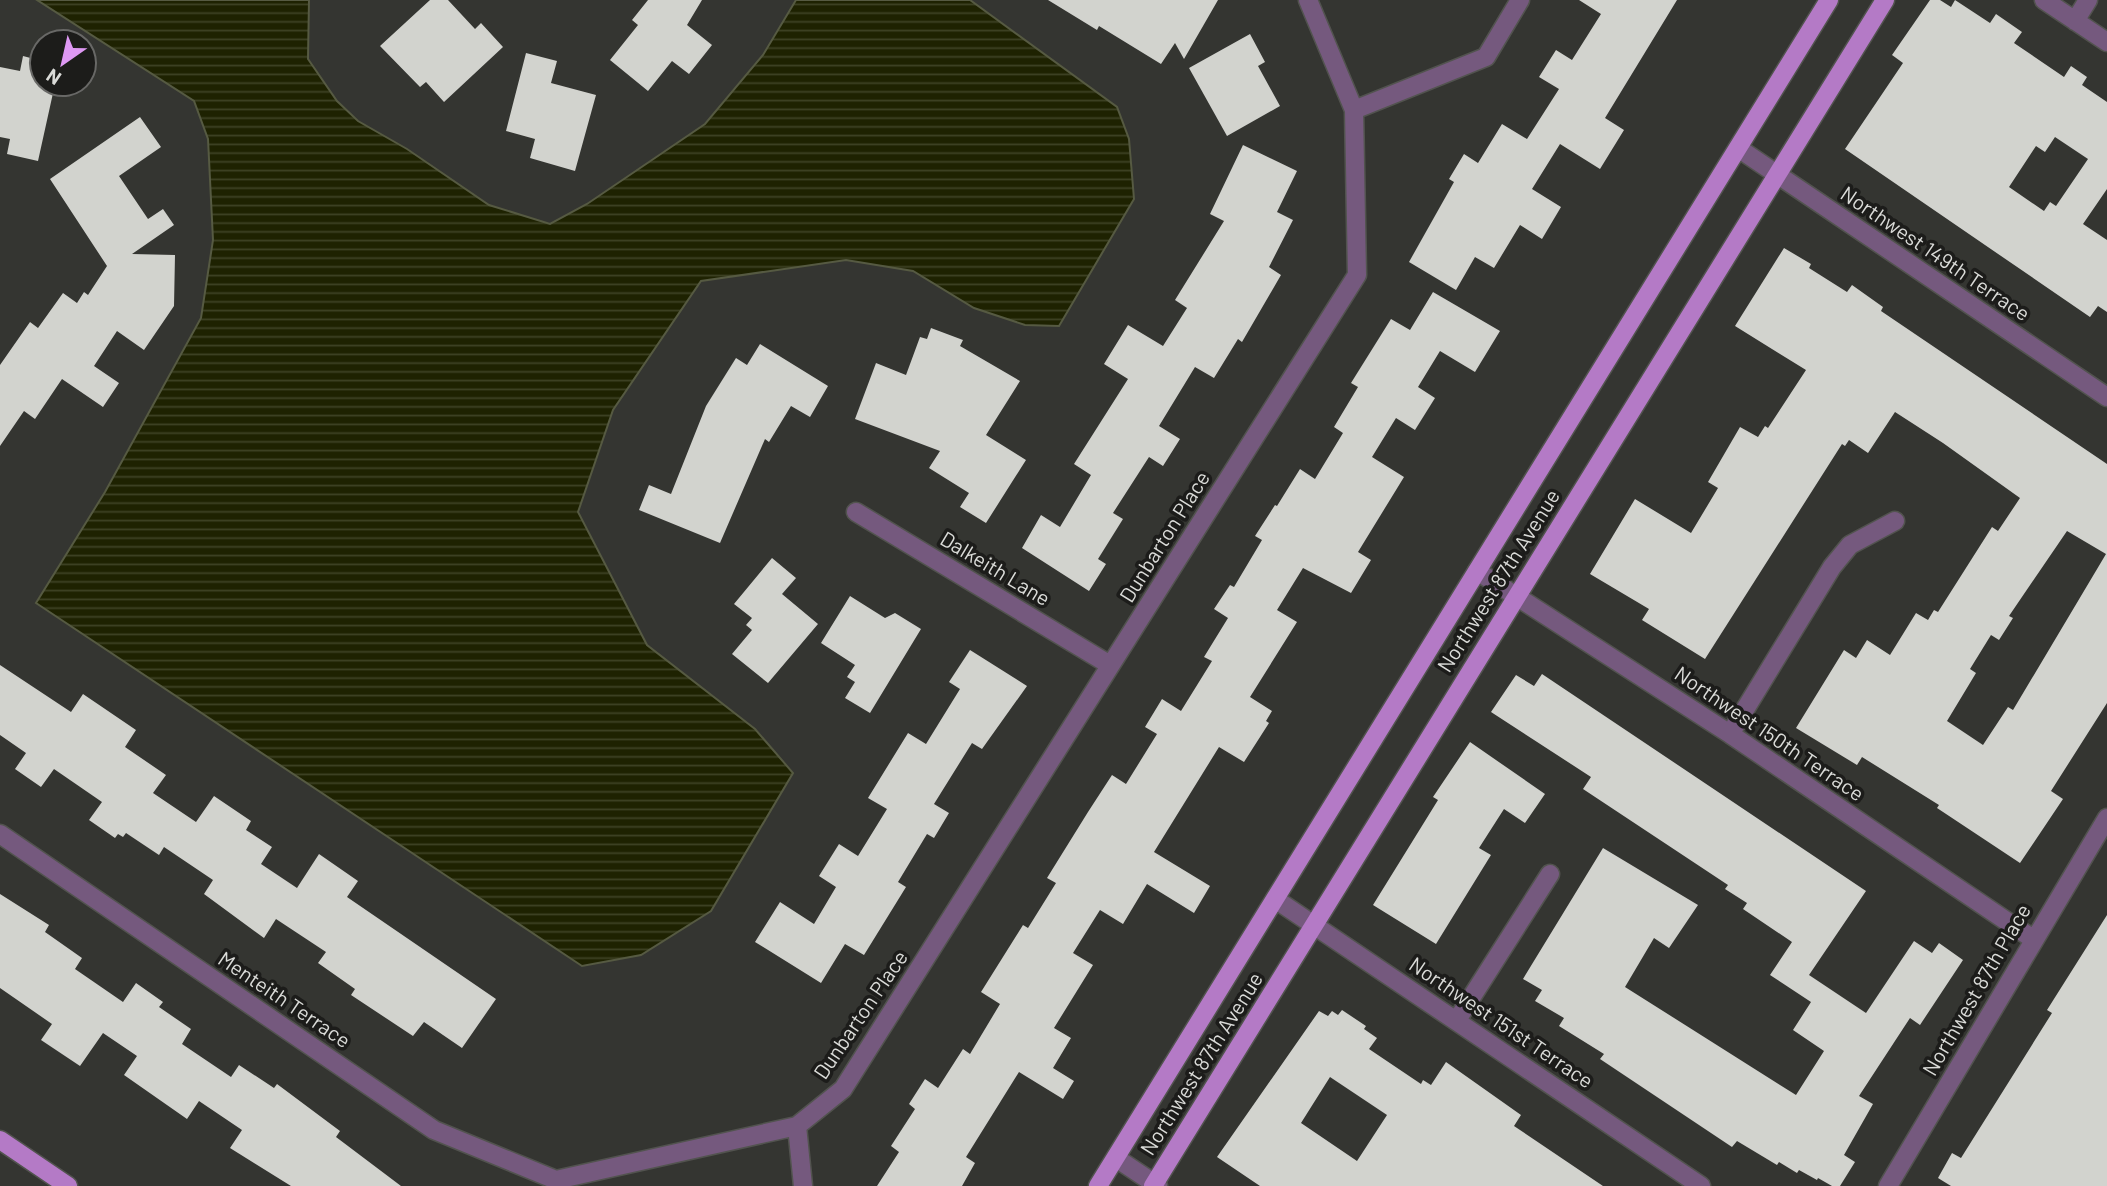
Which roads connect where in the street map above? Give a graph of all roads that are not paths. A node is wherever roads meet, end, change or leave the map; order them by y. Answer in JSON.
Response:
{"nodes":[{"id":1,"x":1308,"y":0,"type":"edge"},
{"id":2,"x":1520,"y":0,"type":"edge"},
{"id":3,"x":1829,"y":0,"type":"edge"},
{"id":4,"x":1885,"y":0,"type":"edge"},
{"id":5,"x":2044,"y":0,"type":"edge"},
{"id":6,"x":2088,"y":0,"type":"edge"},
{"id":7,"x":2075,"y":21,"type":"junction"},
{"id":8,"x":2107,"y":42,"type":"edge"},
{"id":9,"x":1354,"y":110,"type":"junction"},
{"id":10,"x":1738,"y":148,"type":"junction"},
{"id":11,"x":1777,"y":174,"type":"junction"},
{"id":12,"x":2107,"y":397,"type":"edge"},
{"id":13,"x":856,"y":512,"type":"dead end"},
{"id":14,"x":1895,"y":521,"type":"dead end"},
{"id":15,"x":1477,"y":571,"type":"junction"},
{"id":16,"x":1517,"y":596,"type":"junction"},
{"id":17,"x":1110,"y":666,"type":"junction"},
{"id":18,"x":1730,"y":734,"type":"junction"},
{"id":19,"x":2107,"y":818,"type":"edge"},
{"id":20,"x":0,"y":834,"type":"edge"},
{"id":21,"x":1550,"y":874,"type":"dead end"},
{"id":22,"x":1275,"y":899,"type":"junction"},
{"id":23,"x":1314,"y":925,"type":"junction"},
{"id":24,"x":2033,"y":939,"type":"junction"},
{"id":25,"x":1457,"y":1020,"type":"junction"},
{"id":26,"x":797,"y":1126,"type":"junction"},
{"id":27,"x":0,"y":1140,"type":"edge"},
{"id":28,"x":1116,"y":1158,"type":"junction"},
{"id":29,"x":557,"y":1183,"type":"edge"},
{"id":30,"x":1155,"y":1185,"type":"edge"},
{"id":31,"x":68,"y":1186,"type":"edge"},
{"id":32,"x":803,"y":1186,"type":"edge"},
{"id":33,"x":1098,"y":1186,"type":"edge"},
{"id":34,"x":1701,"y":1186,"type":"edge"},
{"id":35,"x":1888,"y":1186,"type":"edge"}],
"edges":[{"from":1,"to":9,"type":"street"},
{"from":2,"to":9,"type":"street"},
{"from":3,"to":10,"type":"main road","name":"Northwest 87th Avenue"},
{"from":4,"to":11,"type":"main road","name":"Northwest 87th Avenue"},
{"from":5,"to":7,"type":"street"},
{"from":6,"to":7,"type":"street"},
{"from":7,"to":8,"type":"street"},
{"from":9,"to":17,"type":"street","name":"Dunbarton Place"},
{"from":10,"to":11,"type":"street","name":"Northwest 149th Terrace"},
{"from":10,"to":15,"type":"main road","name":"Northwest 87th Avenue"},
{"from":11,"to":12,"type":"street","name":"Northwest 149th Terrace"},
{"from":11,"to":16,"type":"main road","name":"Northwest 87th Avenue"},
{"from":13,"to":17,"type":"street","name":"Dalkeith Lane"},
{"from":14,"to":18,"type":"street"},
{"from":15,"to":16,"type":"street","name":"Northwest 150th Terrace"},
{"from":15,"to":22,"type":"main road","name":"Northwest 87th Avenue"},
{"from":16,"to":18,"type":"street","name":"Northwest 150th Terrace"},
{"from":16,"to":23,"type":"main road","name":"Northwest 87th Avenue"},
{"from":17,"to":26,"type":"street","name":"Dunbarton Place"},
{"from":18,"to":24,"type":"street","name":"Northwest 150th Terrace"},
{"from":19,"to":24,"type":"street","name":"Northwest 87th Place"},
{"from":20,"to":29,"type":"street","name":"Menteith Terrace"},
{"from":21,"to":25,"type":"street"},
{"from":22,"to":23,"type":"street","name":"Northwest 151st Terrace"},
{"from":22,"to":28,"type":"main road","name":"Northwest 87th Avenue"},
{"from":23,"to":25,"type":"street","name":"Northwest 151st Terrace"},
{"from":23,"to":30,"type":"main road","name":"Northwest 87th Avenue"},
{"from":24,"to":35,"type":"street","name":"Northwest 87th Place"},
{"from":25,"to":34,"type":"street","name":"Northwest 151st Terrace"},
{"from":26,"to":29,"type":"street","name":"Dunbarton Place"},
{"from":26,"to":32,"type":"street"},
{"from":27,"to":31,"type":"main road"},
{"from":28,"to":30,"type":"street"},
{"from":28,"to":33,"type":"main road","name":"Northwest 87th Avenue"}]}
